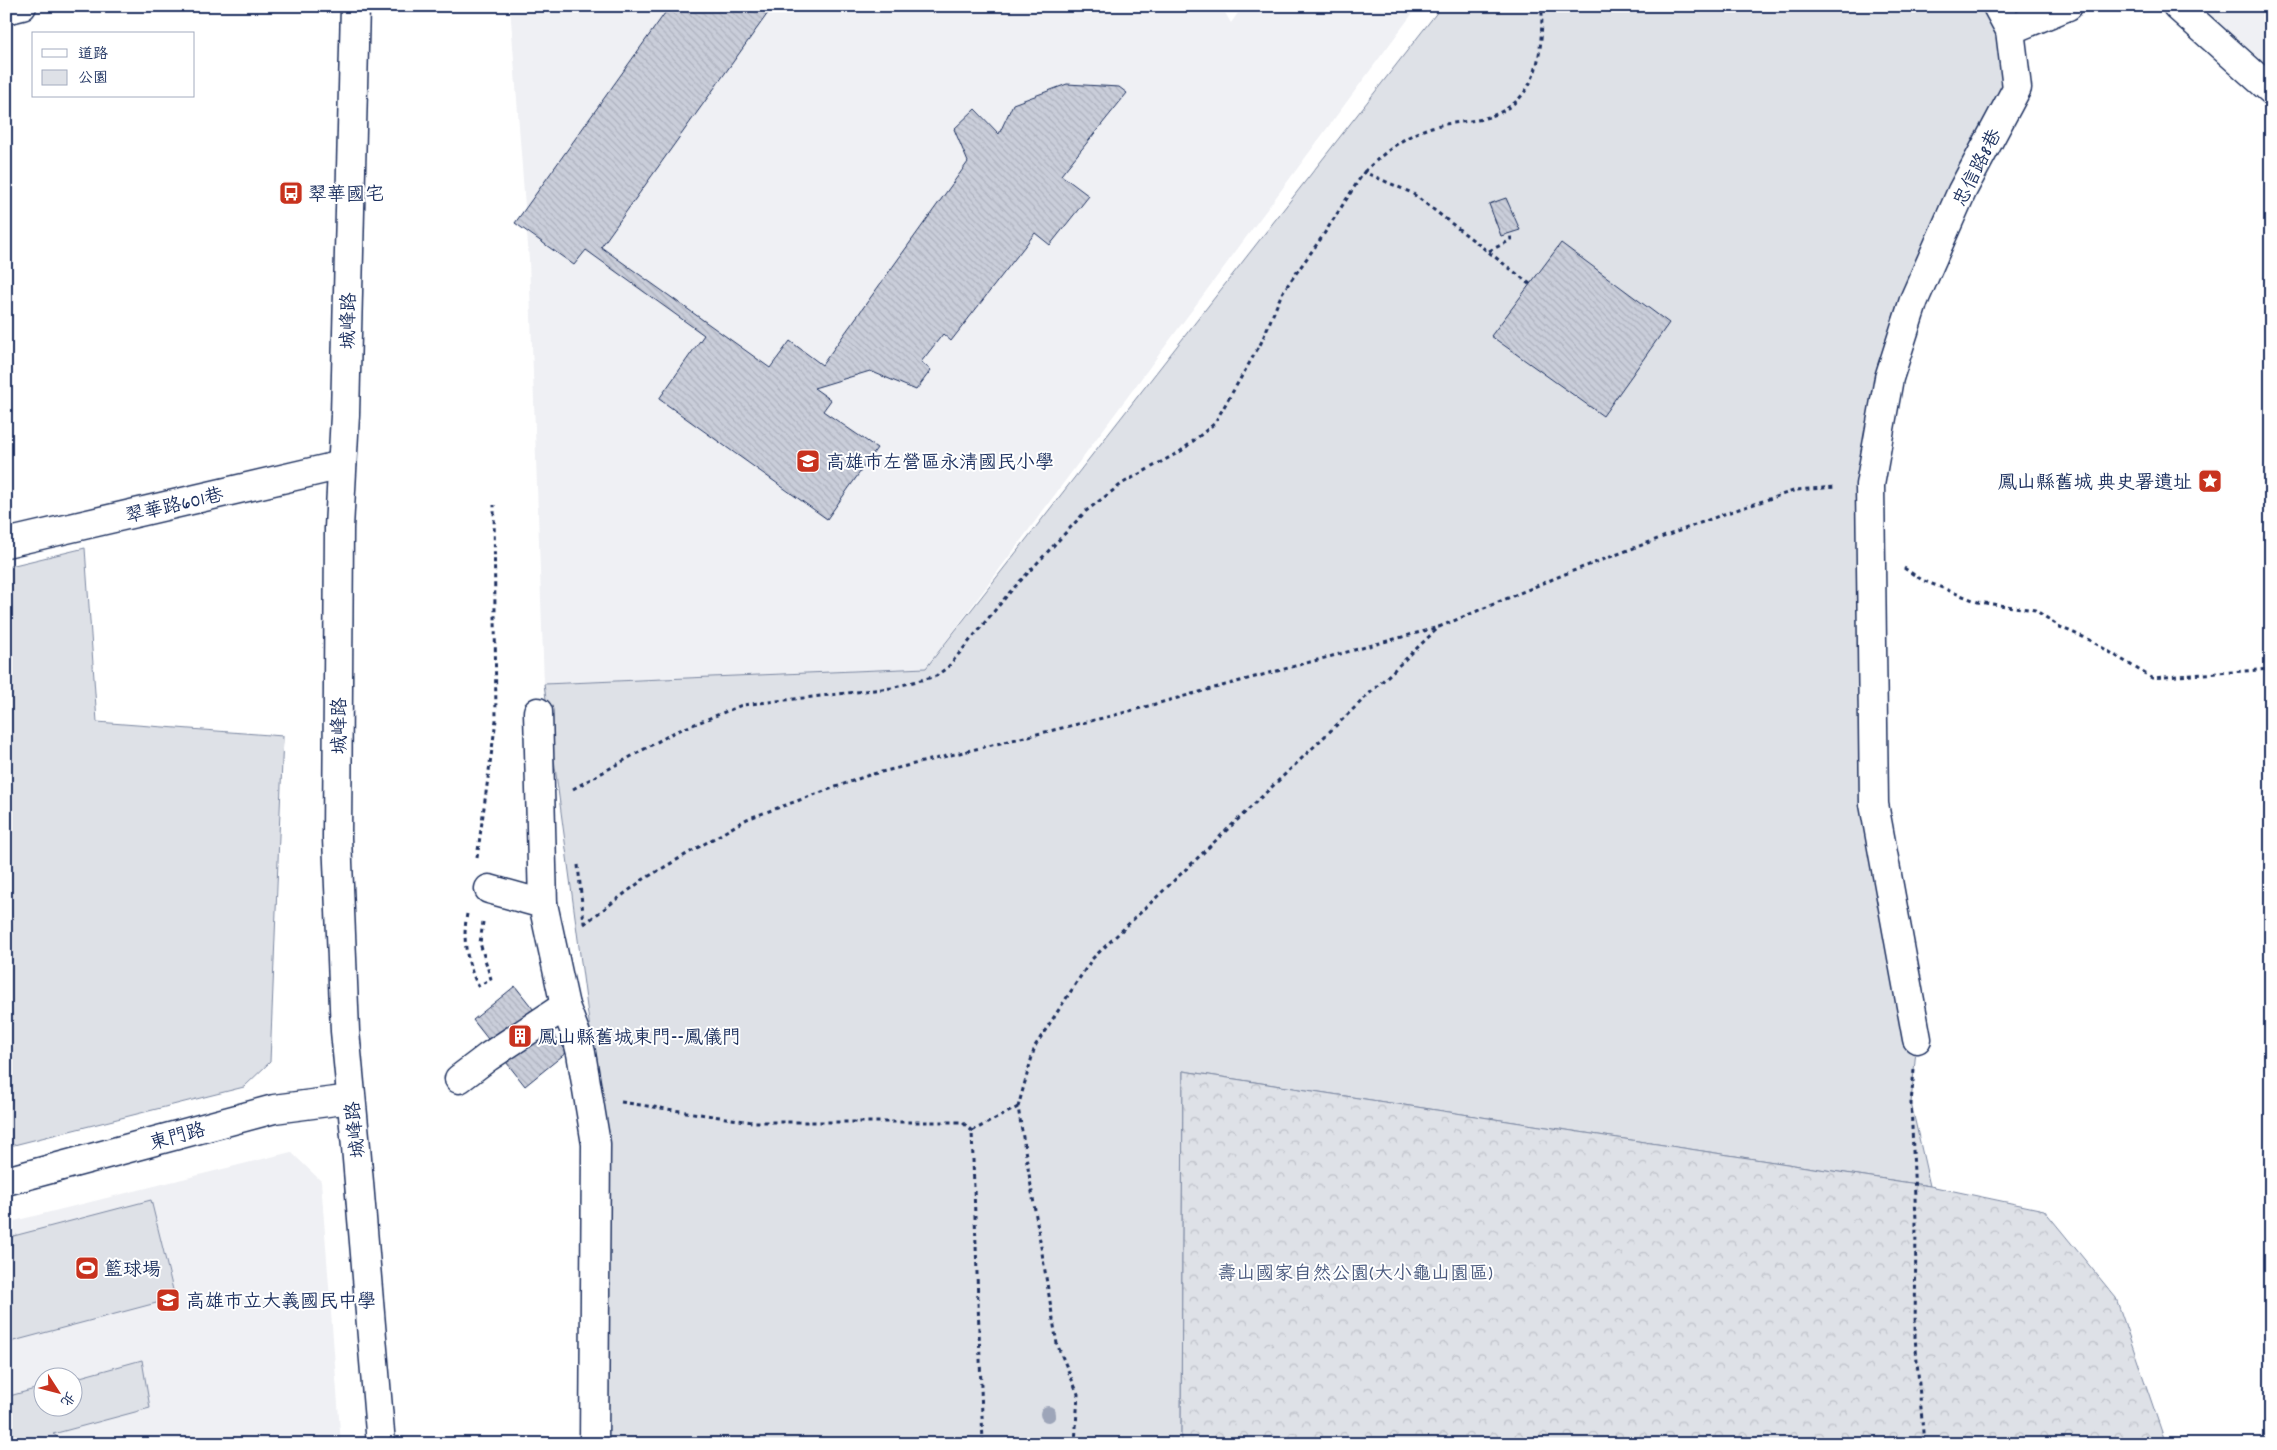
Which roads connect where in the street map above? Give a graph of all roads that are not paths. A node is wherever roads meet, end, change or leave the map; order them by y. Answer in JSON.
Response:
{"nodes":[{"id":1,"x":22,"y":6,"type":"edge"},
{"id":2,"x":355,"y":6,"type":"edge"},
{"id":3,"x":1997,"y":6,"type":"edge"},
{"id":4,"x":2068,"y":6,"type":"edge"},
{"id":5,"x":2177,"y":6,"type":"edge"},
{"id":6,"x":6,"y":10,"type":"edge"},
{"id":7,"x":2010,"y":30,"type":"junction"},
{"id":8,"x":2271,"y":90,"type":"edge"},
{"id":9,"x":342,"y":465,"type":"junction"},
{"id":10,"x":6,"y":543,"type":"edge"},
{"id":11,"x":538,"y":712,"type":"dead end"},
{"id":12,"x":482,"y":878,"type":"road end"},
{"id":13,"x":543,"y":904,"type":"junction"},
{"id":14,"x":566,"y":1006,"type":"junction"},
{"id":15,"x":1917,"y":1039,"type":"road end"},
{"id":16,"x":459,"y":1079,"type":"dead end"},
{"id":17,"x":351,"y":1099,"type":"junction"},
{"id":18,"x":6,"y":1181,"type":"edge"},
{"id":19,"x":380,"y":1444,"type":"edge"},
{"id":20,"x":594,"y":1444,"type":"edge"}],
"edges":[{"from":1,"to":6,"type":"street"},
{"from":2,"to":9,"type":"street","name":"城峰路"},
{"from":3,"to":7,"type":"street","name":"忠信路8巷"},
{"from":4,"to":7,"type":"street"},
{"from":5,"to":8,"type":"street"},
{"from":7,"to":15,"type":"street","name":"忠信路8巷"},
{"from":9,"to":10,"type":"street","name":"翠華路601巷"},
{"from":9,"to":17,"type":"street","name":"城峰路"},
{"from":11,"to":13,"type":"street"},
{"from":12,"to":13,"type":"street"},
{"from":13,"to":14,"type":"street"},
{"from":14,"to":16,"type":"street"},
{"from":14,"to":20,"type":"street"},
{"from":17,"to":18,"type":"street","name":"東門路"},
{"from":17,"to":19,"type":"street","name":"城峰路"}]}
